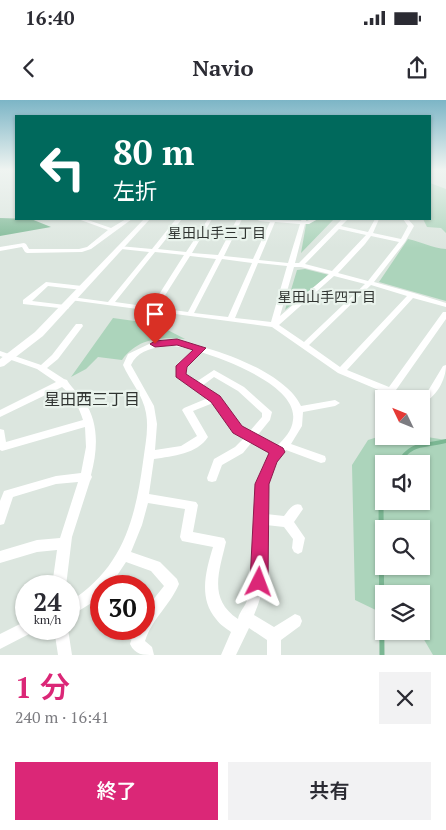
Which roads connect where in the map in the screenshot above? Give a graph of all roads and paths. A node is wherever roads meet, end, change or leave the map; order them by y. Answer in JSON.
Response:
{"nodes":[{"id":1,"x":83,"y":220,"type":"edge"},
{"id":2,"x":127,"y":220,"type":"edge"},
{"id":3,"x":146,"y":220,"type":"edge"},
{"id":4,"x":179,"y":220,"type":"edge"},
{"id":5,"x":209,"y":220,"type":"edge"},
{"id":6,"x":239,"y":220,"type":"edge"},
{"id":7,"x":274,"y":220,"type":"edge"},
{"id":8,"x":288,"y":220,"type":"edge"},
{"id":9,"x":315,"y":220,"type":"edge"},
{"id":10,"x":344,"y":220,"type":"edge"},
{"id":11,"x":376,"y":220,"type":"edge"},
{"id":12,"x":407,"y":220,"type":"edge"},
{"id":13,"x":303,"y":221,"type":"edge"},
{"id":14,"x":338,"y":227,"type":"junction"},
{"id":15,"x":112,"y":230,"type":"junction"},
{"id":16,"x":369,"y":234,"type":"junction"},
{"id":17,"x":403,"y":241,"type":"junction"},
{"id":18,"x":121,"y":247,"type":"junction"},
{"id":19,"x":0,"y":249,"type":"edge"},
{"id":20,"x":154,"y":250,"type":"junction"},
{"id":21,"x":188,"y":254,"type":"junction"},
{"id":22,"x":219,"y":258,"type":"junction"},
{"id":23,"x":255,"y":261,"type":"junction"},
{"id":24,"x":300,"y":264,"type":"junction"},
{"id":25,"x":291,"y":266,"type":"junction"},
{"id":26,"x":335,"y":273,"type":"junction"},
{"id":27,"x":370,"y":283,"type":"junction"},
{"id":28,"x":82,"y":288,"type":"junction"},
{"id":29,"x":412,"y":294,"type":"junction"},
{"id":30,"x":72,"y":300,"type":"junction"},
{"id":31,"x":112,"y":303,"type":"junction"},
{"id":32,"x":446,"y":305,"type":"edge"},
{"id":33,"x":65,"y":307,"type":"junction"},
{"id":34,"x":153,"y":309,"type":"junction"},
{"id":35,"x":190,"y":314,"type":"junction"},
{"id":36,"x":446,"y":314,"type":"edge"},
{"id":37,"x":230,"y":320,"type":"junction"},
{"id":38,"x":79,"y":326,"type":"dead end"},
{"id":39,"x":274,"y":326,"type":"junction"},
{"id":40,"x":304,"y":346,"type":"junction"},
{"id":41,"x":200,"y":348,"type":"junction"},
{"id":42,"x":0,"y":353,"type":"edge"},
{"id":43,"x":10,"y":357,"type":"junction"},
{"id":44,"x":0,"y":364,"type":"edge"},
{"id":45,"x":446,"y":368,"type":"edge"},
{"id":46,"x":41,"y":369,"type":"junction"},
{"id":47,"x":341,"y":370,"type":"junction"},
{"id":48,"x":64,"y":382,"type":"junction"},
{"id":49,"x":196,"y":386,"type":"junction"},
{"id":50,"x":389,"y":390,"type":"edge"},
{"id":51,"x":392,"y":390,"type":"edge"},
{"id":52,"x":430,"y":395,"type":"edge"},
{"id":53,"x":215,"y":399,"type":"junction"},
{"id":54,"x":335,"y":403,"type":"dead end"},
{"id":55,"x":298,"y":410,"type":"junction"},
{"id":56,"x":0,"y":414,"type":"edge"},
{"id":57,"x":90,"y":422,"type":"junction"},
{"id":58,"x":0,"y":433,"type":"edge"},
{"id":59,"x":250,"y":438,"type":"junction"},
{"id":60,"x":281,"y":448,"type":"junction"},
{"id":61,"x":150,"y":455,"type":"junction"},
{"id":62,"x":320,"y":458,"type":"dead end"},
{"id":63,"x":87,"y":478,"type":"junction"},
{"id":64,"x":212,"y":478,"type":"dead end"},
{"id":65,"x":143,"y":498,"type":"junction"},
{"id":66,"x":297,"y":509,"type":"dead end"},
{"id":67,"x":261,"y":519,"type":"junction"},
{"id":68,"x":0,"y":520,"type":"edge"},
{"id":69,"x":287,"y":522,"type":"junction"},
{"id":70,"x":65,"y":543,"type":"junction"},
{"id":71,"x":298,"y":548,"type":"dead end"},
{"id":72,"x":124,"y":556,"type":"junction"},
{"id":73,"x":0,"y":558,"type":"edge"},
{"id":74,"x":61,"y":575,"type":"edge"},
{"id":75,"x":80,"y":604,"type":"edge"},
{"id":76,"x":155,"y":608,"type":"edge"},
{"id":77,"x":295,"y":621,"type":"dead end"},
{"id":78,"x":242,"y":623,"type":"junction"},
{"id":79,"x":15,"y":634,"type":"edge"},
{"id":80,"x":274,"y":636,"type":"junction"},
{"id":81,"x":63,"y":640,"type":"edge"},
{"id":82,"x":138,"y":640,"type":"edge"},
{"id":83,"x":0,"y":642,"type":"edge"},
{"id":84,"x":66,"y":655,"type":"edge"},
{"id":85,"x":147,"y":655,"type":"edge"},
{"id":86,"x":228,"y":655,"type":"edge"},
{"id":87,"x":274,"y":655,"type":"edge"}],
"edges":[{"from":1,"to":15,"type":"street"},
{"from":2,"to":15,"type":"street"},
{"from":3,"to":18,"type":"street"},
{"from":4,"to":20,"type":"street"},
{"from":5,"to":21,"type":"street"},
{"from":6,"to":22,"type":"street"},
{"from":7,"to":23,"type":"street"},
{"from":8,"to":13,"type":"street"},
{"from":9,"to":13,"type":"street"},
{"from":10,"to":14,"type":"street"},
{"from":11,"to":16,"type":"street"},
{"from":12,"to":17,"type":"street"},
{"from":13,"to":25,"type":"street"},
{"from":14,"to":16,"type":"street"},
{"from":14,"to":24,"type":"street"},
{"from":15,"to":19,"type":"street"},
{"from":16,"to":17,"type":"street"},
{"from":16,"to":26,"type":"street"},
{"from":17,"to":27,"type":"street"},
{"from":18,"to":20,"type":"street"},
{"from":18,"to":28,"type":"street"},
{"from":20,"to":21,"type":"street"},
{"from":20,"to":31,"type":"street"},
{"from":21,"to":22,"type":"street"},
{"from":21,"to":34,"type":"street"},
{"from":22,"to":23,"type":"street"},
{"from":22,"to":35,"type":"street"},
{"from":23,"to":25,"type":"street"},
{"from":23,"to":37,"type":"street"},
{"from":24,"to":25,"type":"street"},
{"from":24,"to":26,"type":"street"},
{"from":25,"to":39,"type":"street"},
{"from":26,"to":27,"type":"street"},
{"from":26,"to":39,"type":"street"},
{"from":27,"to":29,"type":"street"},
{"from":27,"to":40,"type":"street"},
{"from":28,"to":30,"type":"street"},
{"from":28,"to":33,"type":"street"},
{"from":29,"to":32,"type":"street"},
{"from":29,"to":47,"type":"street"},
{"from":30,"to":31,"type":"street"},
{"from":30,"to":33,"type":"street"},
{"from":31,"to":34,"type":"street"},
{"from":33,"to":43,"type":"street"},
{"from":34,"to":35,"type":"street"},
{"from":35,"to":37,"type":"street"},
{"from":36,"to":51,"type":"street"},
{"from":37,"to":39,"type":"street"},
{"from":38,"to":46,"type":"street"},
{"from":39,"to":40,"type":"street"},
{"from":40,"to":47,"type":"street"},
{"from":41,"to":49,"type":"street"},
{"from":41,"to":55,"type":"street"},
{"from":41,"to":61,"type":"street"},
{"from":42,"to":43,"type":"street"},
{"from":43,"to":44,"type":"street"},
{"from":43,"to":46,"type":"street"},
{"from":45,"to":52,"type":"street"},
{"from":46,"to":48,"type":"street"},
{"from":47,"to":50,"type":"street"},
{"from":48,"to":56,"type":"street"},
{"from":48,"to":57,"type":"street"},
{"from":49,"to":53,"type":"street"},
{"from":49,"to":59,"type":"street"},
{"from":53,"to":59,"type":"street"},
{"from":53,"to":61,"type":"street"},
{"from":54,"to":55,"type":"street"},
{"from":55,"to":60,"type":"street"},
{"from":57,"to":58,"type":"street"},
{"from":57,"to":63,"type":"street"},
{"from":59,"to":60,"type":"street"},
{"from":59,"to":64,"type":"street"},
{"from":60,"to":62,"type":"street"},
{"from":60,"to":67,"type":"street"},
{"from":61,"to":65,"type":"street"},
{"from":63,"to":68,"type":"street"},
{"from":63,"to":70,"type":"street"},
{"from":65,"to":72,"type":"street"},
{"from":65,"to":78,"type":"street"},
{"from":66,"to":69,"type":"street"},
{"from":67,"to":69,"type":"street"},
{"from":67,"to":78,"type":"street"},
{"from":69,"to":71,"type":"street"},
{"from":70,"to":73,"type":"street"},
{"from":70,"to":74,"type":"street"},
{"from":72,"to":75,"type":"street"},
{"from":72,"to":76,"type":"street"},
{"from":77,"to":80,"type":"street"},
{"from":78,"to":80,"type":"street"},
{"from":78,"to":86,"type":"street"},
{"from":79,"to":83,"type":"street"},
{"from":80,"to":87,"type":"street"},
{"from":81,"to":84,"type":"street"},
{"from":82,"to":85,"type":"street"}]}
